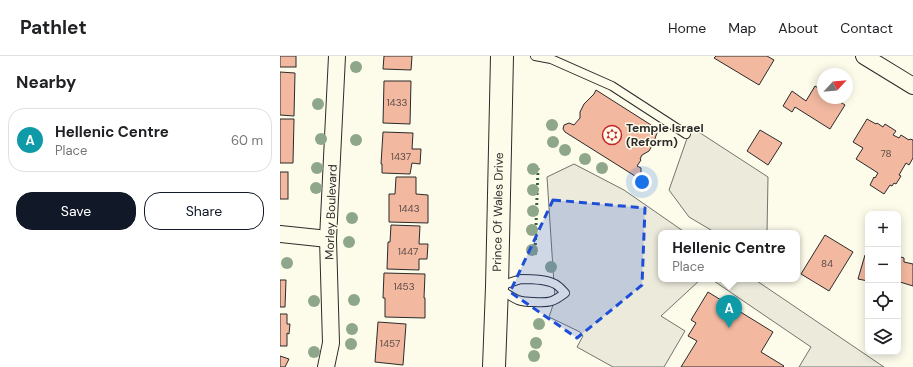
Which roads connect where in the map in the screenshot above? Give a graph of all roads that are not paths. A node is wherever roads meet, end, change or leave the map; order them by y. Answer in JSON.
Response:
{"nodes":[{"id":1,"x":337,"y":56,"type":"edge"},
{"id":2,"x":502,"y":56,"type":"edge"},
{"id":3,"x":535,"y":56,"type":"edge"},
{"id":4,"x":864,"y":56,"type":"edge"},
{"id":5,"x":913,"y":86,"type":"edge"},
{"id":6,"x":686,"y":134,"type":"dead end"},
{"id":7,"x":280,"y":234,"type":"edge"},
{"id":8,"x":328,"y":239,"type":"junction"},
{"id":9,"x":497,"y":287,"type":"junction"},
{"id":10,"x":326,"y":367,"type":"edge"},
{"id":11,"x":494,"y":367,"type":"edge"}],
"edges":[{"from":1,"to":8,"type":"street","name":"Morley Boulevard"},
{"from":2,"to":9,"type":"main road","name":"Prince Of Wales Drive"},
{"from":3,"to":6,"type":"lane"},
{"from":4,"to":5,"type":"street"},
{"from":7,"to":8,"type":"street"},
{"from":8,"to":10,"type":"street","name":"Morley Boulevard"},
{"from":9,"to":9,"type":"lane"},
{"from":9,"to":11,"type":"main road","name":"Prince Of Wales Drive"}]}
